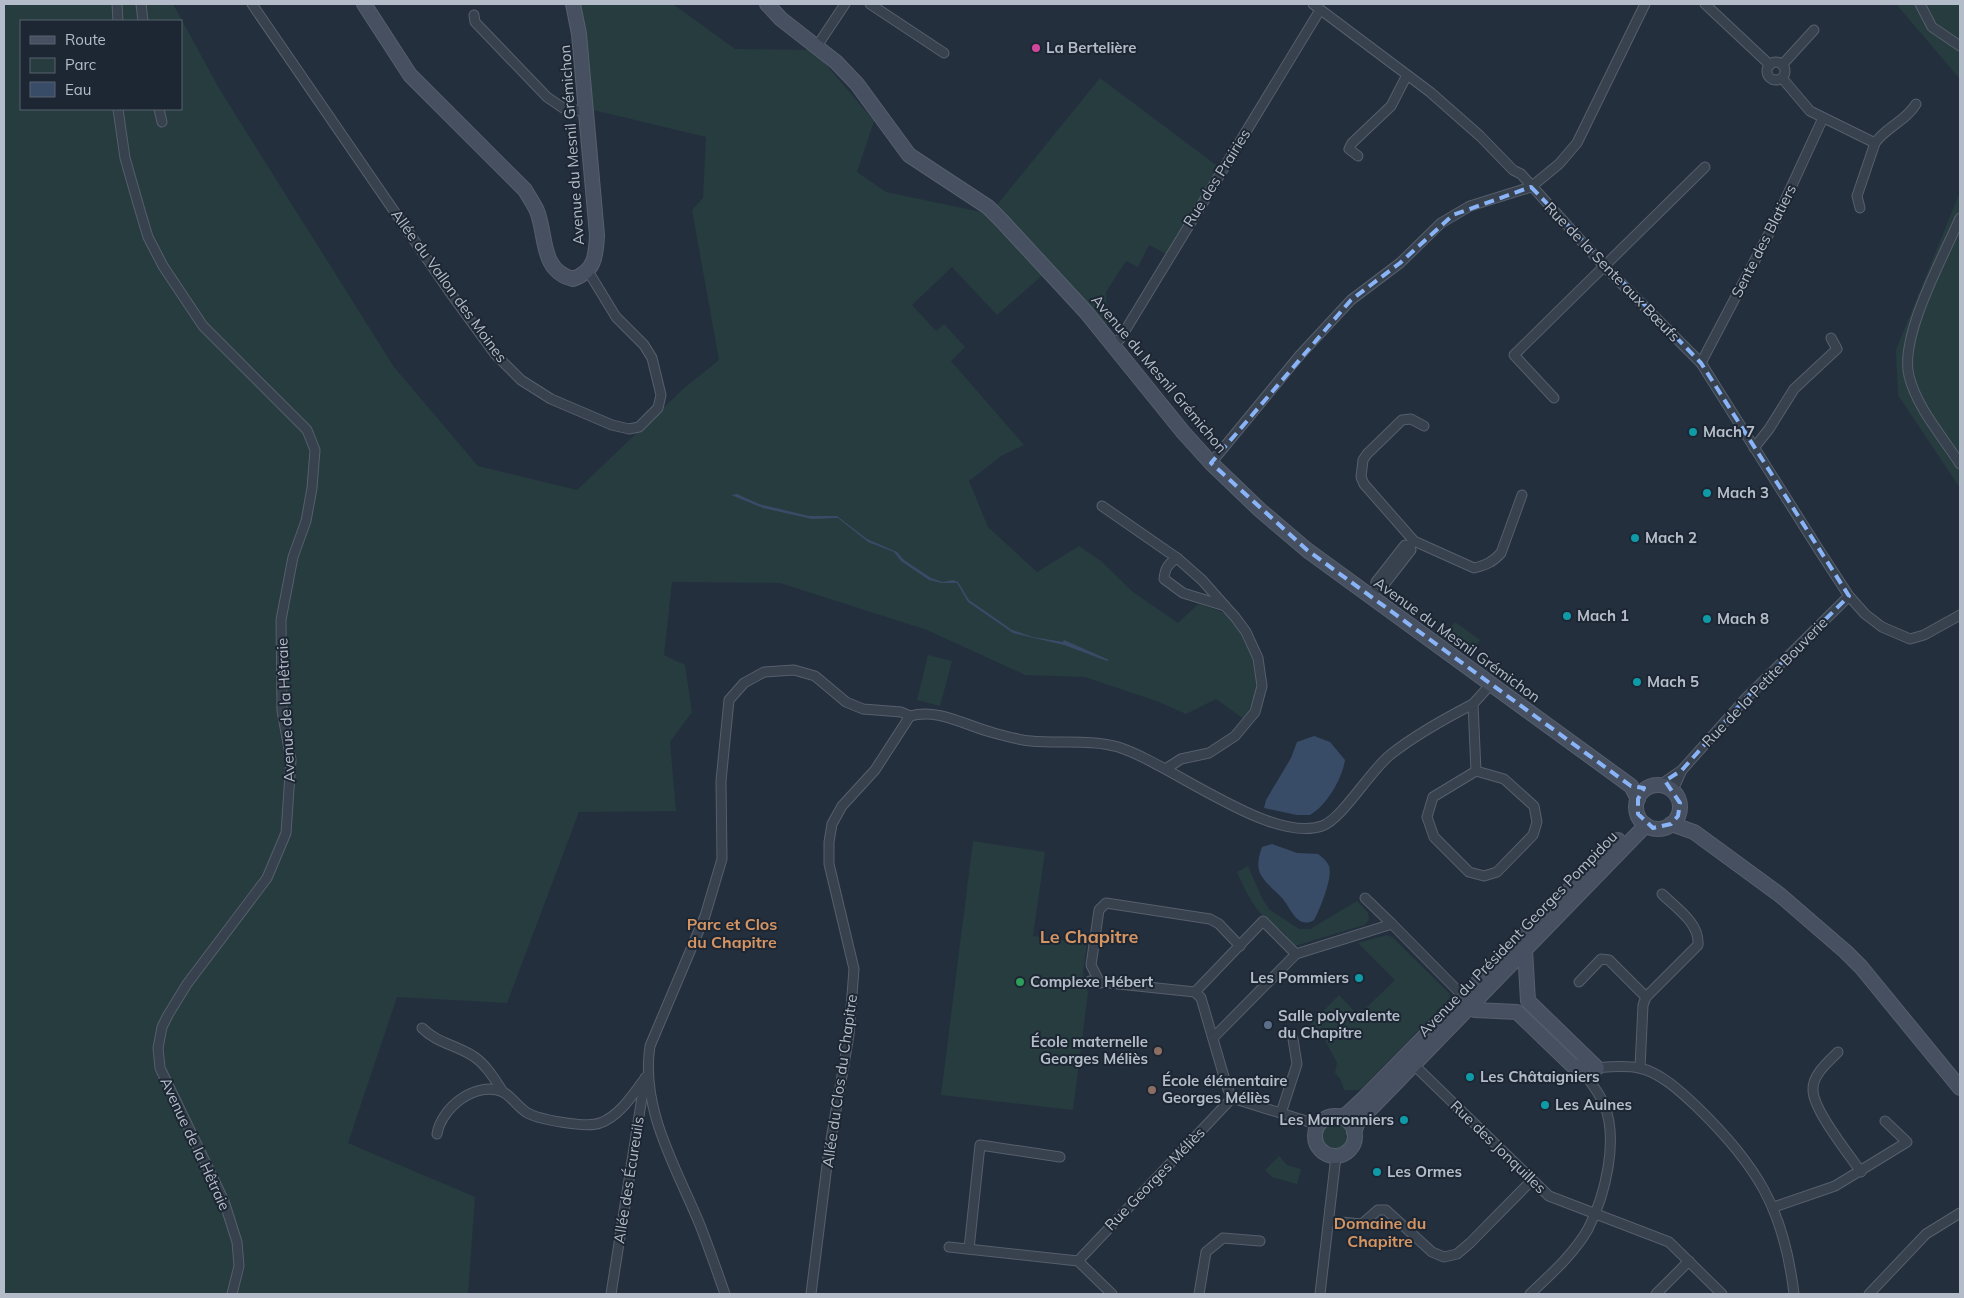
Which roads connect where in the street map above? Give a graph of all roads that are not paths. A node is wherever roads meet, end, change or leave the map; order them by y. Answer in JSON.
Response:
{"nodes":[{"id":1,"x":117,"y":4,"type":"edge"},
{"id":2,"x":141,"y":4,"type":"edge"},
{"id":3,"x":252,"y":4,"type":"edge"},
{"id":4,"x":364,"y":4,"type":"edge"},
{"id":5,"x":573,"y":4,"type":"edge"},
{"id":6,"x":767,"y":4,"type":"edge"},
{"id":7,"x":845,"y":4,"type":"edge"},
{"id":8,"x":870,"y":4,"type":"edge"},
{"id":9,"x":1313,"y":4,"type":"edge"},
{"id":10,"x":1645,"y":4,"type":"edge"},
{"id":11,"x":1705,"y":4,"type":"edge"},
{"id":12,"x":1920,"y":4,"type":"edge"},
{"id":13,"x":1320,"y":10,"type":"junction"},
{"id":14,"x":474,"y":15,"type":"dead end"},
{"id":15,"x":118,"y":20,"type":"edge"},
{"id":16,"x":143,"y":20,"type":"edge"},
{"id":17,"x":1814,"y":30,"type":"dead end"},
{"id":18,"x":817,"y":46,"type":"junction"},
{"id":19,"x":1960,"y":46,"type":"edge"},
{"id":20,"x":944,"y":53,"type":"dead end"},
{"id":21,"x":1770,"y":65,"type":"junction"},
{"id":22,"x":1782,"y":65,"type":"junction"},
{"id":23,"x":1406,"y":75,"type":"junction"},
{"id":24,"x":1782,"y":78,"type":"junction"},
{"id":25,"x":1916,"y":104,"type":"dead end"},
{"id":26,"x":118,"y":110,"type":"edge"},
{"id":27,"x":159,"y":110,"type":"edge"},
{"id":28,"x":586,"y":112,"type":"junction"},
{"id":29,"x":1823,"y":118,"type":"junction"},
{"id":30,"x":162,"y":122,"type":"dead end"},
{"id":31,"x":1875,"y":143,"type":"junction"},
{"id":32,"x":1358,"y":156,"type":"dead end"},
{"id":33,"x":1705,"y":167,"type":"dead end"},
{"id":34,"x":1531,"y":187,"type":"junction"},
{"id":35,"x":1860,"y":208,"type":"dead end"},
{"id":36,"x":1960,"y":218,"type":"edge"},
{"id":37,"x":1604,"y":266,"type":"junction"},
{"id":38,"x":588,"y":271,"type":"junction"},
{"id":39,"x":1831,"y":338,"type":"dead end"},
{"id":40,"x":1113,"y":344,"type":"junction"},
{"id":41,"x":1701,"y":363,"type":"junction"},
{"id":42,"x":1554,"y":398,"type":"dead end"},
{"id":43,"x":1424,"y":426,"type":"dead end"},
{"id":44,"x":1754,"y":448,"type":"junction"},
{"id":45,"x":1211,"y":463,"type":"junction"},
{"id":46,"x":1960,"y":464,"type":"edge"},
{"id":47,"x":1522,"y":495,"type":"dead end"},
{"id":48,"x":1102,"y":506,"type":"dead end"},
{"id":49,"x":1411,"y":543,"type":"junction"},
{"id":50,"x":1177,"y":558,"type":"junction"},
{"id":51,"x":1374,"y":591,"type":"junction"},
{"id":52,"x":1849,"y":596,"type":"junction"},
{"id":53,"x":1225,"y":606,"type":"junction"},
{"id":54,"x":1960,"y":615,"type":"edge"},
{"id":55,"x":1490,"y":684,"type":"junction"},
{"id":56,"x":1474,"y":704,"type":"junction"},
{"id":57,"x":910,"y":716,"type":"junction"},
{"id":58,"x":1167,"y":768,"type":"junction"},
{"id":59,"x":1682,"y":770,"type":"junction"},
{"id":60,"x":1476,"y":771,"type":"junction"},
{"id":61,"x":1631,"y":786,"type":"junction"},
{"id":62,"x":1660,"y":788,"type":"junction"},
{"id":63,"x":1638,"y":800,"type":"junction"},
{"id":64,"x":1680,"y":808,"type":"junction"},
{"id":65,"x":1643,"y":822,"type":"junction"},
{"id":66,"x":1672,"y":824,"type":"junction"},
{"id":67,"x":1694,"y":832,"type":"junction"},
{"id":68,"x":1662,"y":894,"type":"dead end"},
{"id":69,"x":1365,"y":898,"type":"dead end"},
{"id":70,"x":1392,"y":924,"type":"junction"},
{"id":71,"x":1240,"y":946,"type":"junction"},
{"id":72,"x":1521,"y":947,"type":"junction"},
{"id":73,"x":1296,"y":954,"type":"junction"},
{"id":74,"x":1090,"y":981,"type":"dead end"},
{"id":75,"x":1579,"y":982,"type":"dead end"},
{"id":76,"x":1100,"y":983,"type":"junction"},
{"id":77,"x":1195,"y":992,"type":"junction"},
{"id":78,"x":1646,"y":997,"type":"junction"},
{"id":79,"x":1528,"y":1001,"type":"junction"},
{"id":80,"x":1467,"y":1002,"type":"junction"},
{"id":81,"x":1517,"y":1012,"type":"junction"},
{"id":82,"x":422,"y":1028,"type":"dead end"},
{"id":83,"x":1214,"y":1038,"type":"junction"},
{"id":84,"x":1293,"y":1039,"type":"dead end"},
{"id":85,"x":1838,"y":1052,"type":"dead end"},
{"id":86,"x":1414,"y":1065,"type":"junction"},
{"id":87,"x":647,"y":1066,"type":"junction"},
{"id":88,"x":1597,"y":1068,"type":"junction"},
{"id":89,"x":1640,"y":1068,"type":"junction"},
{"id":90,"x":1581,"y":1069,"type":"junction"},
{"id":91,"x":646,"y":1077,"type":"junction"},
{"id":92,"x":1960,"y":1088,"type":"edge"},
{"id":93,"x":503,"y":1092,"type":"junction"},
{"id":94,"x":1232,"y":1098,"type":"junction"},
{"id":95,"x":1280,"y":1113,"type":"junction"},
{"id":96,"x":1340,"y":1117,"type":"junction"},
{"id":97,"x":1885,"y":1121,"type":"dead end"},
{"id":98,"x":1319,"y":1124,"type":"junction"},
{"id":99,"x":1354,"y":1132,"type":"junction"},
{"id":100,"x":437,"y":1134,"type":"dead end"},
{"id":101,"x":1336,"y":1156,"type":"junction"},
{"id":102,"x":1060,"y":1157,"type":"dead end"},
{"id":103,"x":1861,"y":1172,"type":"junction"},
{"id":104,"x":1532,"y":1180,"type":"junction"},
{"id":105,"x":1774,"y":1208,"type":"junction"},
{"id":106,"x":1960,"y":1213,"type":"edge"},
{"id":107,"x":1593,"y":1214,"type":"junction"},
{"id":108,"x":1329,"y":1221,"type":"junction"},
{"id":109,"x":1260,"y":1242,"type":"dead end"},
{"id":110,"x":949,"y":1247,"type":"dead end"},
{"id":111,"x":969,"y":1249,"type":"junction"},
{"id":112,"x":1078,"y":1261,"type":"junction"},
{"id":113,"x":1689,"y":1261,"type":"junction"},
{"id":114,"x":232,"y":1294,"type":"edge"},
{"id":115,"x":611,"y":1294,"type":"edge"},
{"id":116,"x":725,"y":1294,"type":"edge"},
{"id":117,"x":812,"y":1294,"type":"edge"},
{"id":118,"x":1112,"y":1294,"type":"edge"},
{"id":119,"x":1199,"y":1294,"type":"edge"},
{"id":120,"x":1320,"y":1294,"type":"edge"},
{"id":121,"x":1530,"y":1294,"type":"edge"},
{"id":122,"x":1656,"y":1294,"type":"edge"},
{"id":123,"x":1722,"y":1294,"type":"edge"},
{"id":124,"x":1794,"y":1294,"type":"edge"},
{"id":125,"x":1869,"y":1294,"type":"edge"}],
"edges":[{"from":1,"to":15,"type":"street"},
{"from":2,"to":16,"type":"street"},
{"from":3,"to":38,"type":"street","name":"Allée du Vallon des Moines"},
{"from":4,"to":38,"type":"street"},
{"from":5,"to":28,"type":"street","name":"Avenue du Mesnil Grémichon"},
{"from":6,"to":18,"type":"street","name":"Avenue du Mesnil Grémichon"},
{"from":7,"to":18,"type":"street"},
{"from":8,"to":20,"type":"street"},
{"from":9,"to":13,"type":"street","name":"Rue de la Sente aux Bœufs"},
{"from":10,"to":34,"type":"street"},
{"from":11,"to":21,"type":"street"},
{"from":12,"to":19,"type":"street"},
{"from":13,"to":23,"type":"street","name":"Rue de la Sente aux Bœufs"},
{"from":13,"to":40,"type":"street","name":"Rue des Prairies"},
{"from":14,"to":28,"type":"street"},
{"from":17,"to":22,"type":"street"},
{"from":18,"to":40,"type":"street","name":"Avenue du Mesnil Grémichon"},
{"from":21,"to":22,"type":"street"},
{"from":21,"to":24,"type":"street"},
{"from":22,"to":24,"type":"street"},
{"from":23,"to":32,"type":"street"},
{"from":23,"to":34,"type":"street","name":"Rue de la Sente aux Bœufs"},
{"from":24,"to":29,"type":"street"},
{"from":25,"to":31,"type":"street"},
{"from":26,"to":114,"type":"street","name":"Avenue de la Hêtraie"},
{"from":27,"to":30,"type":"street"},
{"from":28,"to":38,"type":"street","name":"Avenue du Mesnil Grémichon"},
{"from":29,"to":31,"type":"street"},
{"from":29,"to":41,"type":"street","name":"Sente des Blatiers"},
{"from":31,"to":35,"type":"street"},
{"from":33,"to":37,"type":"street"},
{"from":34,"to":37,"type":"street","name":"Rue de la Sente aux Bœufs"},
{"from":34,"to":45,"type":"street"},
{"from":36,"to":46,"type":"street"},
{"from":37,"to":41,"type":"street","name":"Rue de la Sente aux Bœufs"},
{"from":37,"to":42,"type":"street"},
{"from":39,"to":44,"type":"street"},
{"from":40,"to":45,"type":"street","name":"Avenue du Mesnil Grémichon"},
{"from":41,"to":44,"type":"street","name":"Rue de la Sente aux Bœufs"},
{"from":43,"to":49,"type":"street"},
{"from":44,"to":52,"type":"street","name":"Rue de la Sente aux Bœufs"},
{"from":45,"to":51,"type":"street","name":"Avenue du Mesnil Grémichon"},
{"from":47,"to":49,"type":"street"},
{"from":48,"to":50,"type":"street"},
{"from":49,"to":51,"type":"street"},
{"from":50,"to":53,"type":"street"},
{"from":50,"to":53,"type":"street"},
{"from":51,"to":55,"type":"street","name":"Avenue du Mesnil Grémichon"},
{"from":52,"to":54,"type":"street","name":"Rue de la Sente aux Bœufs"},
{"from":52,"to":59,"type":"street","name":"Rue de la Petite Bouverie"},
{"from":53,"to":58,"type":"street"},
{"from":55,"to":56,"type":"street"},
{"from":55,"to":61,"type":"street","name":"Avenue du Mesnil Grémichon"},
{"from":56,"to":58,"type":"street","name":"Allée des Écureuils"},
{"from":56,"to":60,"type":"street"},
{"from":57,"to":58,"type":"street","name":"Allée des Écureuils"},
{"from":57,"to":87,"type":"street","name":"Allée des Écureuils"},
{"from":57,"to":117,"type":"street","name":"Allée du Clos du Chapitre"},
{"from":59,"to":62,"type":"street","name":"Rue de la Petite Bouverie"},
{"from":59,"to":62,"type":"street","name":"Rue de la Petite Bouverie"},
{"from":60,"to":60,"type":"street"},
{"from":61,"to":62,"type":"street","name":"Avenue du Mesnil Grémichon"},
{"from":61,"to":63,"type":"street","name":"Avenue du Mesnil Grémichon"},
{"from":62,"to":63,"type":"street"},
{"from":62,"to":64,"type":"street"},
{"from":63,"to":65,"type":"street"},
{"from":64,"to":66,"type":"street"},
{"from":64,"to":67,"type":"street"},
{"from":65,"to":66,"type":"street"},
{"from":65,"to":72,"type":"street","name":"Avenue du Président Georges Pompidou"},
{"from":66,"to":67,"type":"street"},
{"from":67,"to":92,"type":"street"},
{"from":68,"to":78,"type":"street"},
{"from":69,"to":70,"type":"street"},
{"from":70,"to":73,"type":"street"},
{"from":70,"to":80,"type":"street"},
{"from":71,"to":73,"type":"street"},
{"from":71,"to":76,"type":"street"},
{"from":71,"to":77,"type":"street"},
{"from":72,"to":79,"type":"street"},
{"from":72,"to":80,"type":"street","name":"Avenue du Président Georges Pompidou"},
{"from":73,"to":83,"type":"street"},
{"from":74,"to":76,"type":"street"},
{"from":75,"to":78,"type":"street"},
{"from":76,"to":77,"type":"street"},
{"from":77,"to":83,"type":"street"},
{"from":78,"to":89,"type":"street"},
{"from":79,"to":81,"type":"street"},
{"from":79,"to":88,"type":"street"},
{"from":80,"to":81,"type":"street"},
{"from":80,"to":86,"type":"street","name":"Avenue du Président Georges Pompidou"},
{"from":80,"to":96,"type":"street","name":"Avenue du Président Georges Pompidou"},
{"from":81,"to":90,"type":"street"},
{"from":82,"to":93,"type":"street"},
{"from":83,"to":94,"type":"street"},
{"from":84,"to":95,"type":"street"},
{"from":85,"to":103,"type":"street"},
{"from":86,"to":99,"type":"street","name":"Avenue du Président Georges Pompidou"},
{"from":86,"to":104,"type":"street","name":"Rue des Jonquilles"},
{"from":87,"to":91,"type":"street","name":"Allée des Écureuils"},
{"from":87,"to":116,"type":"street"},
{"from":88,"to":89,"type":"street"},
{"from":88,"to":90,"type":"street"},
{"from":89,"to":105,"type":"street"},
{"from":90,"to":107,"type":"street"},
{"from":91,"to":93,"type":"street"},
{"from":91,"to":115,"type":"street","name":"Allée des Écureuils"},
{"from":93,"to":100,"type":"street"},
{"from":94,"to":95,"type":"street"},
{"from":94,"to":112,"type":"street","name":"Rue Georges Méliès"},
{"from":95,"to":98,"type":"street"},
{"from":96,"to":98,"type":"street"},
{"from":96,"to":99,"type":"street"},
{"from":97,"to":103,"type":"street"},
{"from":98,"to":101,"type":"street"},
{"from":99,"to":101,"type":"street"},
{"from":101,"to":108,"type":"street"},
{"from":102,"to":111,"type":"street"},
{"from":103,"to":105,"type":"street"},
{"from":104,"to":107,"type":"street","name":"Rue des Jonquilles"},
{"from":104,"to":108,"type":"street"},
{"from":105,"to":124,"type":"street"},
{"from":106,"to":125,"type":"street"},
{"from":107,"to":113,"type":"street","name":"Rue des Jonquilles"},
{"from":107,"to":121,"type":"street"},
{"from":108,"to":120,"type":"street"},
{"from":109,"to":119,"type":"street"},
{"from":110,"to":111,"type":"street"},
{"from":111,"to":112,"type":"street"},
{"from":112,"to":118,"type":"street"},
{"from":113,"to":122,"type":"street"},
{"from":113,"to":123,"type":"street","name":"Rue des Jonquilles"}]}
